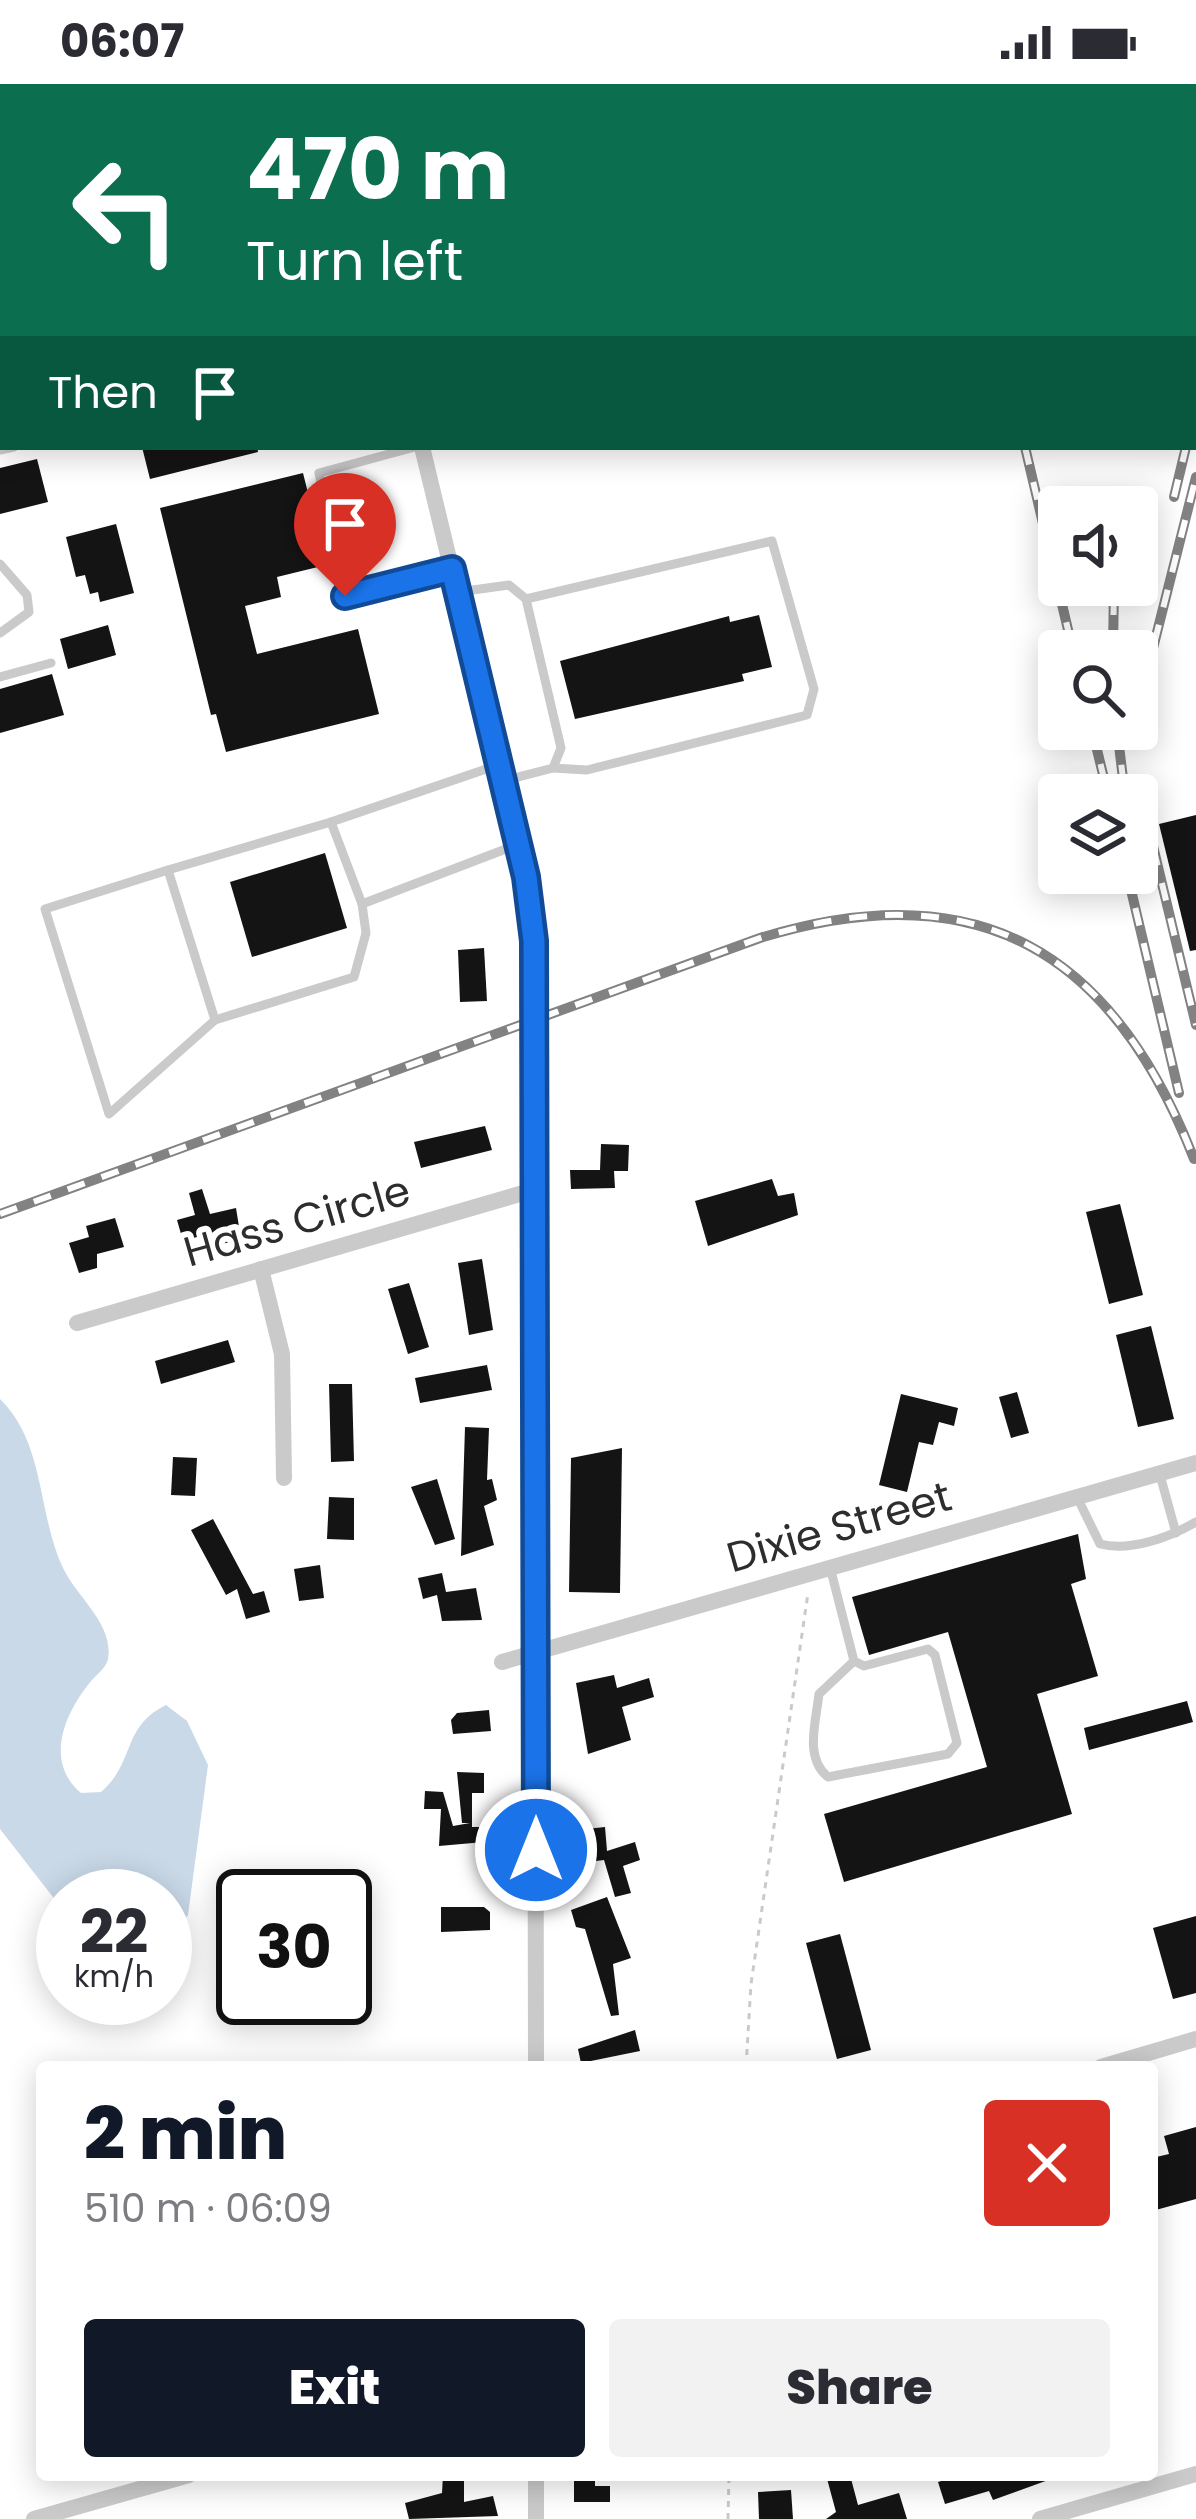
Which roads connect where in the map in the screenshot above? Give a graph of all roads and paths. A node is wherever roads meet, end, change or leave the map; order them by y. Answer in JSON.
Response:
{"nodes":[{"id":1,"x":407,"y":450,"type":"edge"},
{"id":2,"x":420,"y":450,"type":"edge"},
{"id":3,"x":0,"y":564,"type":"edge"},
{"id":4,"x":452,"y":569,"type":"junction"},
{"id":5,"x":458,"y":592,"type":"junction"},
{"id":6,"x":526,"y":599,"type":"junction"},
{"id":7,"x":0,"y":633,"type":"edge"},
{"id":8,"x":51,"y":663,"type":"dead end"},
{"id":9,"x":0,"y":677,"type":"edge"},
{"id":10,"x":553,"y":768,"type":"junction"},
{"id":11,"x":501,"y":773,"type":"junction"},
{"id":12,"x":331,"y":822,"type":"junction"},
{"id":13,"x":519,"y":844,"type":"junction"},
{"id":14,"x":168,"y":870,"type":"junction"},
{"id":15,"x":362,"y":904,"type":"junction"},
{"id":16,"x":214,"y":1020,"type":"junction"},
{"id":17,"x":537,"y":1189,"type":"junction"},
{"id":18,"x":261,"y":1268,"type":"junction"},
{"id":19,"x":76,"y":1323,"type":"dead end"},
{"id":20,"x":1196,"y":1463,"type":"edge"},
{"id":21,"x":1160,"y":1473,"type":"junction"},
{"id":22,"x":284,"y":1478,"type":"dead end"},
{"id":23,"x":1077,"y":1497,"type":"junction"},
{"id":24,"x":1196,"y":1522,"type":"edge"},
{"id":25,"x":1176,"y":1533,"type":"junction"},
{"id":26,"x":830,"y":1567,"type":"junction"},
{"id":27,"x":811,"y":1573,"type":"junction"},
{"id":28,"x":536,"y":1650,"type":"junction"},
{"id":29,"x":854,"y":1660,"type":"junction"},
{"id":30,"x":502,"y":1662,"type":"dead end"},
{"id":31,"x":1196,"y":2039,"type":"edge"},
{"id":32,"x":536,"y":2061,"type":"edge"},
{"id":33,"x":746,"y":2061,"type":"edge"},
{"id":34,"x":1121,"y":2061,"type":"edge"},
{"id":35,"x":1196,"y":2474,"type":"edge"},
{"id":36,"x":168,"y":2481,"type":"edge"},
{"id":37,"x":536,"y":2481,"type":"edge"},
{"id":38,"x":729,"y":2481,"type":"edge"},
{"id":39,"x":34,"y":2519,"type":"edge"},
{"id":40,"x":536,"y":2519,"type":"edge"},
{"id":41,"x":728,"y":2519,"type":"edge"},
{"id":42,"x":1040,"y":2519,"type":"edge"}],
"edges":[{"from":1,"to":4,"type":"lane"},
{"from":2,"to":4,"type":"street"},
{"from":3,"to":7,"type":"lane"},
{"from":4,"to":5,"type":"street"},
{"from":5,"to":6,"type":"lane"},
{"from":5,"to":11,"type":"street"},
{"from":6,"to":10,"type":"lane"},
{"from":6,"to":10,"type":"lane"},
{"from":8,"to":9,"type":"lane"},
{"from":10,"to":11,"type":"lane"},
{"from":11,"to":12,"type":"lane"},
{"from":11,"to":13,"type":"street"},
{"from":12,"to":14,"type":"lane"},
{"from":12,"to":15,"type":"lane"},
{"from":13,"to":15,"type":"lane"},
{"from":13,"to":17,"type":"street"},
{"from":14,"to":16,"type":"lane"},
{"from":14,"to":16,"type":"lane"},
{"from":15,"to":16,"type":"lane"},
{"from":17,"to":18,"type":"street","name":"Hass Circle"},
{"from":17,"to":28,"type":"street"},
{"from":18,"to":19,"type":"street","name":"Hass Circle"},
{"from":18,"to":22,"type":"street"},
{"from":20,"to":21,"type":"street","name":"Dixie Street"},
{"from":21,"to":23,"type":"street","name":"Dixie Street"},
{"from":21,"to":25,"type":"lane"},
{"from":23,"to":25,"type":"lane"},
{"from":23,"to":26,"type":"street","name":"Dixie Street"},
{"from":24,"to":25,"type":"lane"},
{"from":26,"to":27,"type":"street","name":"Dixie Street"},
{"from":26,"to":29,"type":"lane"},
{"from":27,"to":28,"type":"street","name":"Dixie Street"},
{"from":27,"to":33,"type":"path"},
{"from":28,"to":30,"type":"street","name":"Dixie Street"},
{"from":28,"to":32,"type":"street"},
{"from":29,"to":29,"type":"lane"},
{"from":31,"to":34,"type":"street"},
{"from":35,"to":42,"type":"street"},
{"from":36,"to":39,"type":"street"},
{"from":37,"to":40,"type":"street"},
{"from":38,"to":41,"type":"path"}]}
